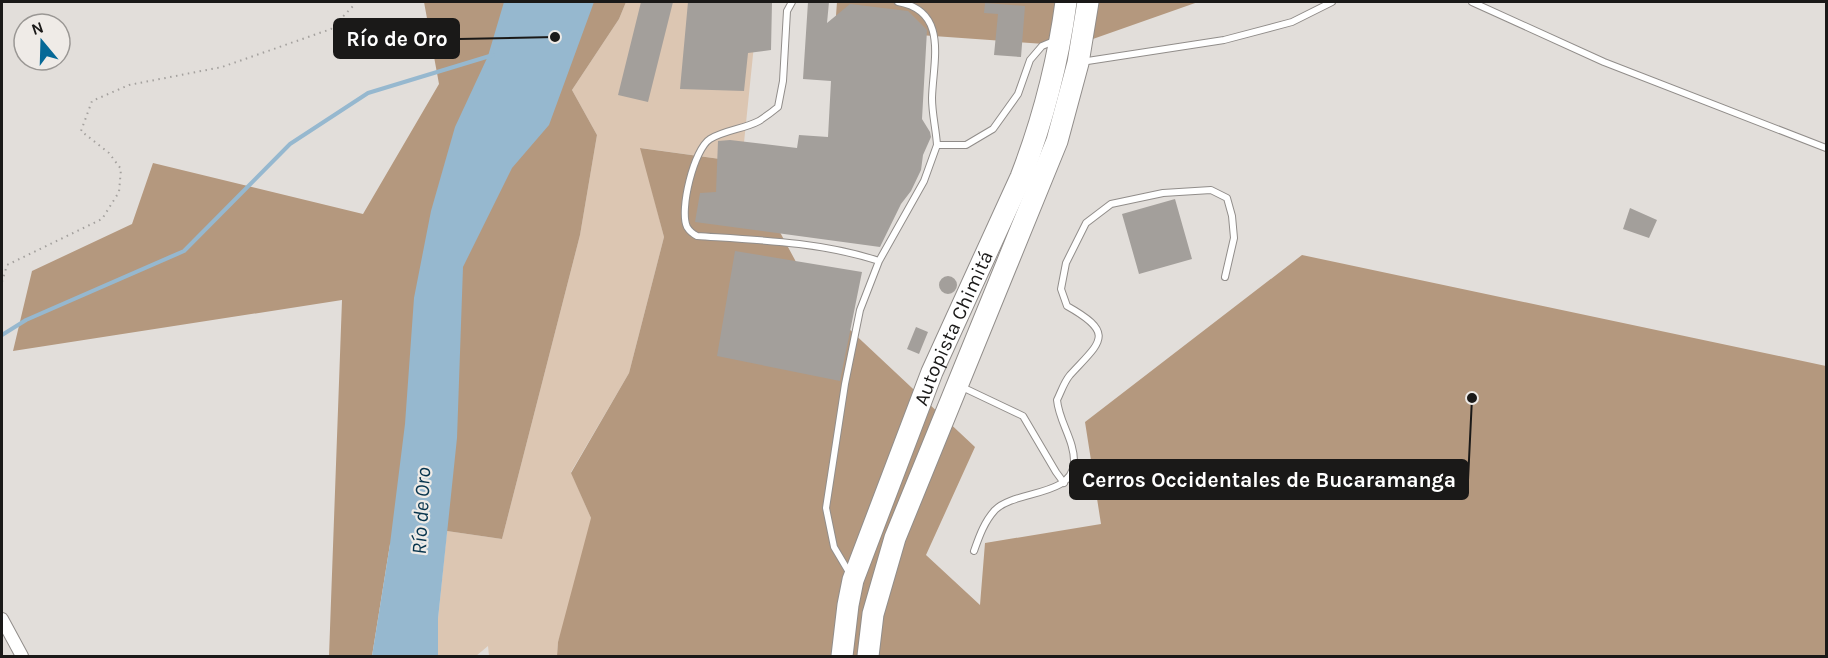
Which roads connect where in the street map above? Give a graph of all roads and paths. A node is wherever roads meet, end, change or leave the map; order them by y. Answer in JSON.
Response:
{"nodes":[{"id":1,"x":355,"y":2,"type":"edge"},
{"id":2,"x":792,"y":2,"type":"edge"},
{"id":3,"x":898,"y":2,"type":"edge"},
{"id":4,"x":1066,"y":2,"type":"edge"},
{"id":5,"x":1088,"y":2,"type":"edge"},
{"id":6,"x":1332,"y":2,"type":"edge"},
{"id":7,"x":1472,"y":2,"type":"edge"},
{"id":8,"x":1061,"y":39,"type":"junction"},
{"id":9,"x":1078,"y":63,"type":"junction"},
{"id":10,"x":937,"y":145,"type":"junction"},
{"id":11,"x":1827,"y":148,"type":"edge"},
{"id":12,"x":879,"y":261,"type":"junction"},
{"id":13,"x":1225,"y":277,"type":"dead end"},
{"id":14,"x":2,"y":282,"type":"edge"},
{"id":15,"x":958,"y":385,"type":"junction"},
{"id":16,"x":1064,"y":483,"type":"junction"},
{"id":17,"x":974,"y":552,"type":"dead end"},
{"id":18,"x":853,"y":580,"type":"junction"},
{"id":19,"x":2,"y":619,"type":"edge"},
{"id":20,"x":22,"y":657,"type":"edge"},
{"id":21,"x":842,"y":657,"type":"edge"},
{"id":22,"x":868,"y":657,"type":"edge"}],
"edges":[{"from":1,"to":14,"type":"path"},
{"from":2,"to":12,"type":"lane"},
{"from":3,"to":10,"type":"lane"},
{"from":4,"to":8,"type":"highway","name":"Autopista Chimitá"},
{"from":5,"to":9,"type":"highway","name":"Autopista Chimitá"},
{"from":6,"to":9,"type":"lane"},
{"from":7,"to":11,"type":"lane"},
{"from":8,"to":10,"type":"lane"},
{"from":8,"to":18,"type":"highway","name":"Autopista Chimitá"},
{"from":9,"to":15,"type":"highway","name":"Autopista Chimitá"},
{"from":10,"to":12,"type":"lane"},
{"from":12,"to":18,"type":"lane"},
{"from":13,"to":16,"type":"lane"},
{"from":15,"to":16,"type":"lane"},
{"from":15,"to":22,"type":"highway","name":"Autopista Chimitá"},
{"from":16,"to":17,"type":"lane"},
{"from":18,"to":21,"type":"highway","name":"Autopista Chimitá"},
{"from":19,"to":20,"type":"street"}]}
